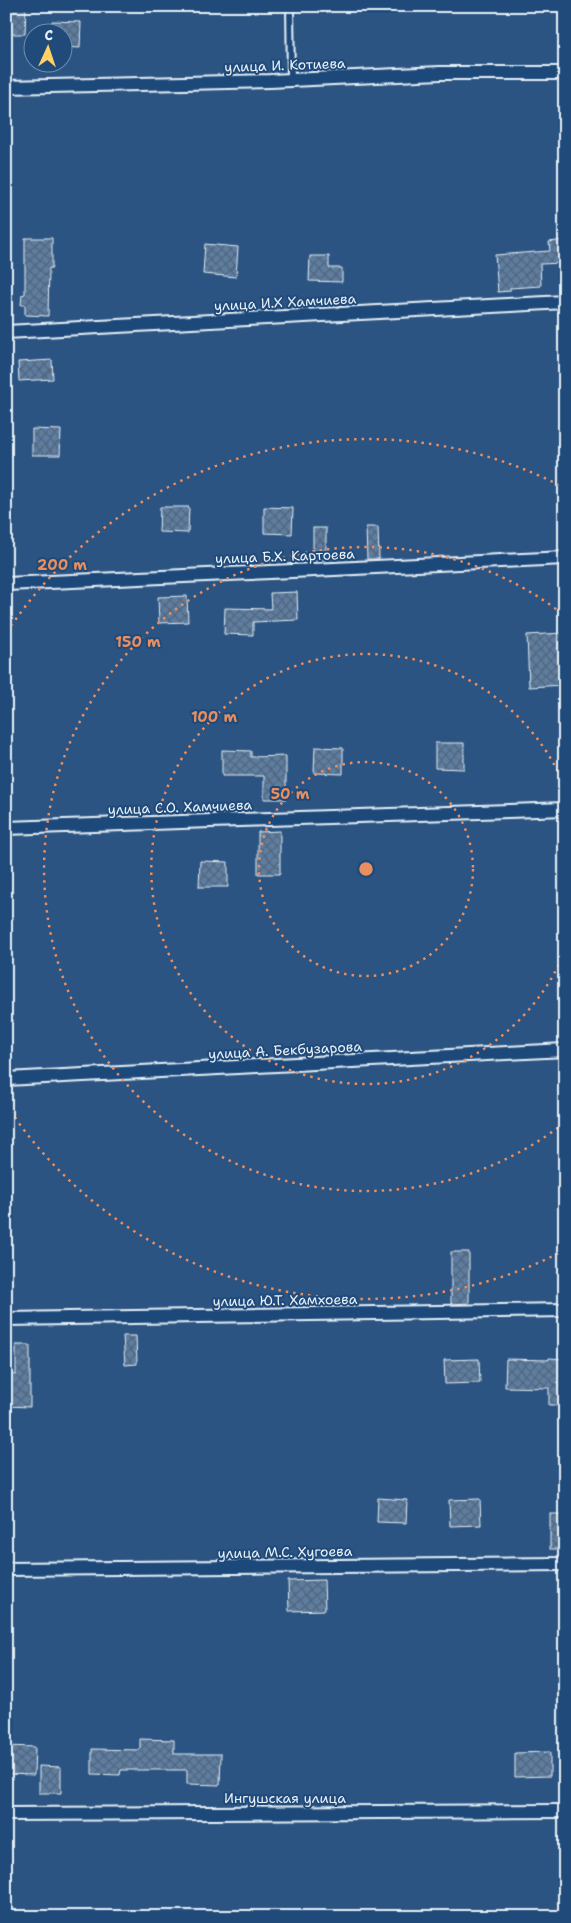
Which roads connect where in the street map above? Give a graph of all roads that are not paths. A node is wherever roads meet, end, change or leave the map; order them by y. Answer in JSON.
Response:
{"nodes":[{"id":1,"x":290,"y":6,"type":"edge"},
{"id":2,"x":565,"y":72,"type":"edge"},
{"id":3,"x":290,"y":80,"type":"junction"},
{"id":4,"x":6,"y":87,"type":"edge"},
{"id":5,"x":565,"y":302,"type":"edge"},
{"id":6,"x":6,"y":332,"type":"edge"},
{"id":7,"x":565,"y":558,"type":"edge"},
{"id":8,"x":6,"y":584,"type":"edge"},
{"id":9,"x":565,"y":809,"type":"edge"},
{"id":10,"x":6,"y":828,"type":"edge"},
{"id":11,"x":565,"y":1050,"type":"edge"},
{"id":12,"x":6,"y":1079,"type":"edge"},
{"id":13,"x":565,"y":1310,"type":"edge"},
{"id":14,"x":6,"y":1319,"type":"edge"},
{"id":15,"x":565,"y":1564,"type":"edge"},
{"id":16,"x":6,"y":1569,"type":"edge"},
{"id":17,"x":565,"y":1812,"type":"edge"},
{"id":18,"x":6,"y":1814,"type":"edge"}],
"edges":[{"from":1,"to":3,"type":"lane"},
{"from":2,"to":3,"type":"street","name":"улица И. Котиева"},
{"from":3,"to":4,"type":"street","name":"улица И. Котиева"},
{"from":5,"to":6,"type":"street","name":"улица И.Х Хамчиева"},
{"from":7,"to":8,"type":"street","name":"улица Б.Х. Картоева"},
{"from":9,"to":10,"type":"street","name":"улица С.О. Хамчиева"},
{"from":11,"to":12,"type":"street","name":"улица А. Бекбузарова"},
{"from":13,"to":14,"type":"street","name":"улица Ю.Т. Хамхоева"},
{"from":15,"to":16,"type":"street","name":"улица М.С. Хугоева"},
{"from":17,"to":18,"type":"street","name":"Ингушская улица"}]}
